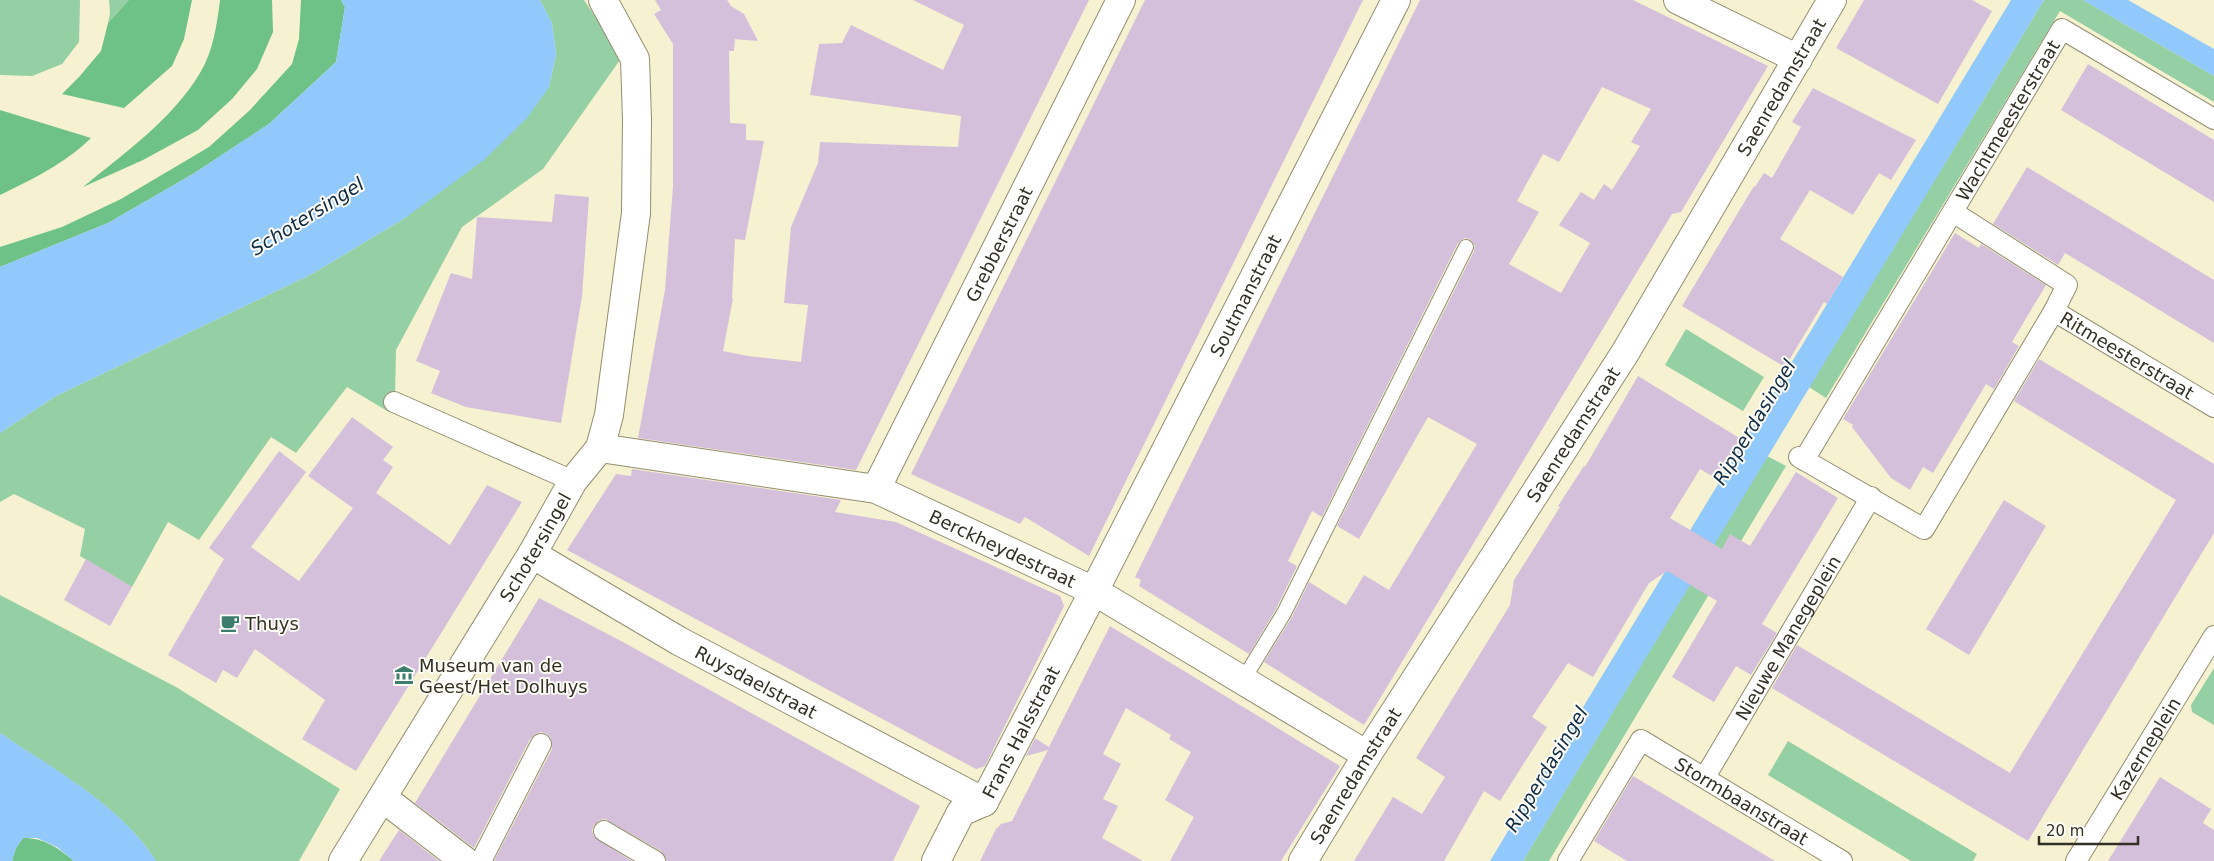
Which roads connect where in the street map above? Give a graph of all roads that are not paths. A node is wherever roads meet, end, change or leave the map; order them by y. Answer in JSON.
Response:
{"nodes":[{"id":1,"x":603,"y":0,"type":"edge"},
{"id":2,"x":1121,"y":0,"type":"edge"},
{"id":3,"x":1396,"y":0,"type":"edge"},
{"id":4,"x":1678,"y":0,"type":"edge"},
{"id":5,"x":1832,"y":0,"type":"edge"},
{"id":6,"x":1798,"y":58,"type":"junction"},
{"id":7,"x":2214,"y":119,"type":"edge"},
{"id":8,"x":1953,"y":212,"type":"junction"},
{"id":9,"x":1466,"y":246,"type":"dead end"},
{"id":10,"x":2054,"y":311,"type":"junction"},
{"id":11,"x":394,"y":402,"type":"dead end"},
{"id":12,"x":2214,"y":407,"type":"edge"},
{"id":13,"x":600,"y":448,"type":"junction"},
{"id":14,"x":573,"y":481,"type":"junction"},
{"id":15,"x":876,"y":489,"type":"junction"},
{"id":16,"x":1871,"y":497,"type":"junction"},
{"id":17,"x":532,"y":554,"type":"junction"},
{"id":18,"x":1094,"y":591,"type":"junction"},
{"id":19,"x":2214,"y":636,"type":"edge"},
{"id":20,"x":1242,"y":680,"type":"junction"},
{"id":21,"x":541,"y":744,"type":"dead end"},
{"id":22,"x":1367,"y":755,"type":"junction"},
{"id":23,"x":1704,"y":777,"type":"junction"},
{"id":24,"x":383,"y":798,"type":"junction"},
{"id":25,"x":984,"y":802,"type":"junction"},
{"id":26,"x":604,"y":831,"type":"dead end"},
{"id":27,"x":651,"y":860,"type":"edge"},
{"id":28,"x":343,"y":861,"type":"edge"},
{"id":29,"x":465,"y":861,"type":"edge"},
{"id":30,"x":481,"y":861,"type":"edge"},
{"id":31,"x":936,"y":861,"type":"edge"},
{"id":32,"x":1303,"y":861,"type":"edge"},
{"id":33,"x":1568,"y":861,"type":"edge"},
{"id":34,"x":1842,"y":861,"type":"edge"},
{"id":35,"x":2076,"y":861,"type":"edge"}],
"edges":[{"from":1,"to":13,"type":"street","name":"Schotersingel"},
{"from":2,"to":15,"type":"street","name":"Grebberstraat"},
{"from":3,"to":18,"type":"street","name":"Soutmanstraat"},
{"from":4,"to":6,"type":"street"},
{"from":5,"to":6,"type":"street","name":"Saenredamstraat"},
{"from":6,"to":22,"type":"street","name":"Saenredamstraat"},
{"from":7,"to":8,"type":"street","name":"Wachtmeesterstraat"},
{"from":8,"to":10,"type":"street","name":"Ritmeesterstraat"},
{"from":8,"to":16,"type":"street"},
{"from":9,"to":20,"type":"lane"},
{"from":10,"to":12,"type":"street","name":"Ritmeesterstraat"},
{"from":10,"to":16,"type":"street"},
{"from":11,"to":14,"type":"street"},
{"from":13,"to":14,"type":"street","name":"Schotersingel"},
{"from":13,"to":15,"type":"street","name":"Berckheydestraat"},
{"from":14,"to":17,"type":"street","name":"Schotersingel"},
{"from":15,"to":18,"type":"street","name":"Berckheydestraat"},
{"from":16,"to":23,"type":"street","name":"Nieuwe Manegeplein"},
{"from":17,"to":24,"type":"street","name":"Schotersingel"},
{"from":17,"to":25,"type":"street","name":"Ruysdaelstraat"},
{"from":18,"to":20,"type":"street","name":"Berckheydestraat"},
{"from":18,"to":25,"type":"street","name":"Frans Halsstraat"},
{"from":19,"to":35,"type":"street","name":"Kazerneplein"},
{"from":20,"to":22,"type":"street","name":"Berckheydestraat"},
{"from":21,"to":30,"type":"street"},
{"from":22,"to":32,"type":"street","name":"Saenredamstraat"},
{"from":23,"to":33,"type":"street","name":"Stormbaanstraat"},
{"from":23,"to":34,"type":"street","name":"Stormbaanstraat"},
{"from":24,"to":28,"type":"street","name":"Schotersingel"},
{"from":24,"to":29,"type":"street"},
{"from":25,"to":31,"type":"street","name":"Frans Halsstraat"},
{"from":26,"to":27,"type":"street"}]}
